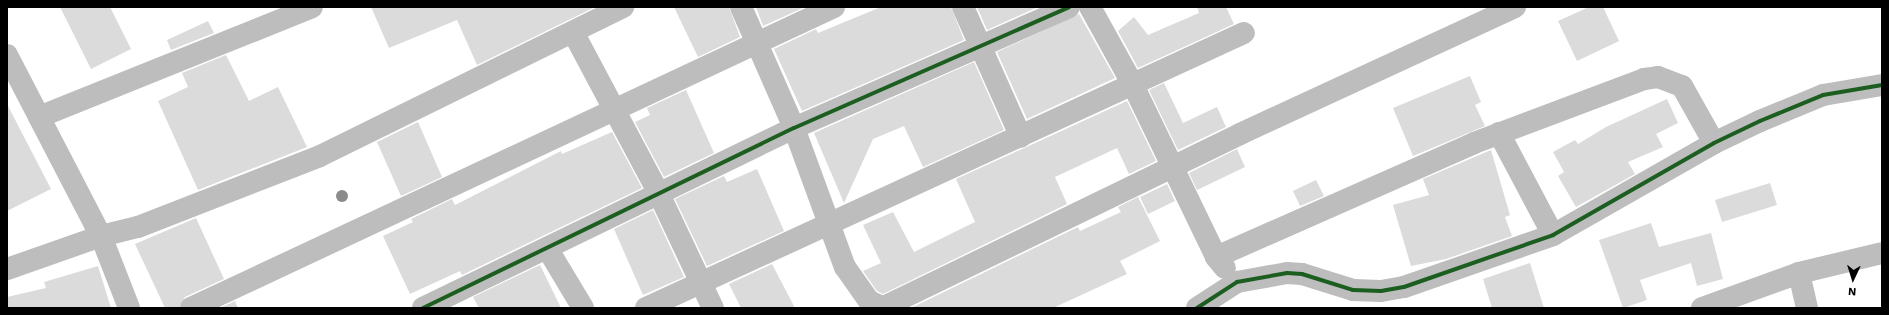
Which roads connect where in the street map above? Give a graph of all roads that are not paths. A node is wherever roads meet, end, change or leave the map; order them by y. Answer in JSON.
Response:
{"nodes":[{"id":1,"x":312,"y":7,"type":"edge"},
{"id":2,"x":623,"y":7,"type":"edge"},
{"id":3,"x":741,"y":7,"type":"edge"},
{"id":4,"x":834,"y":7,"type":"edge"},
{"id":5,"x":963,"y":7,"type":"edge"},
{"id":6,"x":1069,"y":7,"type":"edge"},
{"id":7,"x":1090,"y":7,"type":"edge"},
{"id":8,"x":1515,"y":7,"type":"edge"},
{"id":9,"x":573,"y":32,"type":"junction"},
{"id":10,"x":1244,"y":33,"type":"dead end"},
{"id":11,"x":756,"y":45,"type":"junction"},
{"id":12,"x":979,"y":47,"type":"junction"},
{"id":13,"x":7,"y":55,"type":"edge"},
{"id":14,"x":1133,"y":85,"type":"junction"},
{"id":15,"x":1882,"y":85,"type":"edge"},
{"id":16,"x":615,"y":112,"type":"junction"},
{"id":17,"x":39,"y":117,"type":"junction"},
{"id":18,"x":794,"y":128,"type":"junction"},
{"id":19,"x":1499,"y":133,"type":"junction"},
{"id":20,"x":1021,"y":137,"type":"junction"},
{"id":21,"x":1714,"y":143,"type":"junction"},
{"id":22,"x":1171,"y":167,"type":"junction"},
{"id":23,"x":659,"y":194,"type":"junction"},
{"id":24,"x":828,"y":223,"type":"junction"},
{"id":25,"x":1553,"y":235,"type":"junction"},
{"id":26,"x":101,"y":236,"type":"junction"},
{"id":27,"x":547,"y":248,"type":"junction"},
{"id":28,"x":1882,"y":253,"type":"edge"},
{"id":29,"x":1216,"y":257,"type":"junction"},
{"id":30,"x":7,"y":269,"type":"edge"},
{"id":31,"x":1799,"y":273,"type":"junction"},
{"id":32,"x":701,"y":282,"type":"junction"},
{"id":33,"x":1237,"y":282,"type":"junction"},
{"id":34,"x":129,"y":308,"type":"edge"},
{"id":35,"x":192,"y":308,"type":"edge"},
{"id":36,"x":424,"y":308,"type":"edge"},
{"id":37,"x":583,"y":308,"type":"edge"},
{"id":38,"x":646,"y":308,"type":"edge"},
{"id":39,"x":713,"y":308,"type":"edge"},
{"id":40,"x":883,"y":308,"type":"edge"},
{"id":41,"x":1197,"y":308,"type":"edge"},
{"id":42,"x":1702,"y":308,"type":"edge"},
{"id":43,"x":1807,"y":308,"type":"edge"}],
"edges":[{"from":1,"to":17,"type":"street"},
{"from":2,"to":9,"type":"street"},
{"from":3,"to":11,"type":"street"},
{"from":4,"to":11,"type":"street"},
{"from":5,"to":12,"type":"street"},
{"from":6,"to":12,"type":"street"},
{"from":7,"to":14,"type":"street"},
{"from":8,"to":22,"type":"street"},
{"from":9,"to":16,"type":"street"},
{"from":9,"to":26,"type":"street"},
{"from":10,"to":14,"type":"street"},
{"from":11,"to":16,"type":"street"},
{"from":11,"to":18,"type":"street"},
{"from":12,"to":18,"type":"street"},
{"from":12,"to":20,"type":"street"},
{"from":13,"to":17,"type":"street"},
{"from":14,"to":20,"type":"street"},
{"from":14,"to":22,"type":"street"},
{"from":15,"to":21,"type":"street"},
{"from":16,"to":23,"type":"street"},
{"from":16,"to":35,"type":"street"},
{"from":17,"to":26,"type":"street"},
{"from":18,"to":23,"type":"street"},
{"from":18,"to":24,"type":"street"},
{"from":19,"to":21,"type":"street"},
{"from":19,"to":25,"type":"street"},
{"from":19,"to":29,"type":"street"},
{"from":20,"to":24,"type":"street"},
{"from":21,"to":25,"type":"street"},
{"from":22,"to":29,"type":"street"},
{"from":22,"to":40,"type":"street"},
{"from":23,"to":27,"type":"street"},
{"from":23,"to":32,"type":"street"},
{"from":24,"to":32,"type":"street"},
{"from":24,"to":40,"type":"street"},
{"from":25,"to":33,"type":"street"},
{"from":26,"to":30,"type":"street"},
{"from":26,"to":34,"type":"street"},
{"from":27,"to":36,"type":"street"},
{"from":27,"to":37,"type":"street"},
{"from":28,"to":31,"type":"street"},
{"from":29,"to":33,"type":"street"},
{"from":31,"to":42,"type":"street"},
{"from":31,"to":43,"type":"street"},
{"from":32,"to":38,"type":"street"},
{"from":32,"to":39,"type":"street"},
{"from":33,"to":41,"type":"street"}]}
